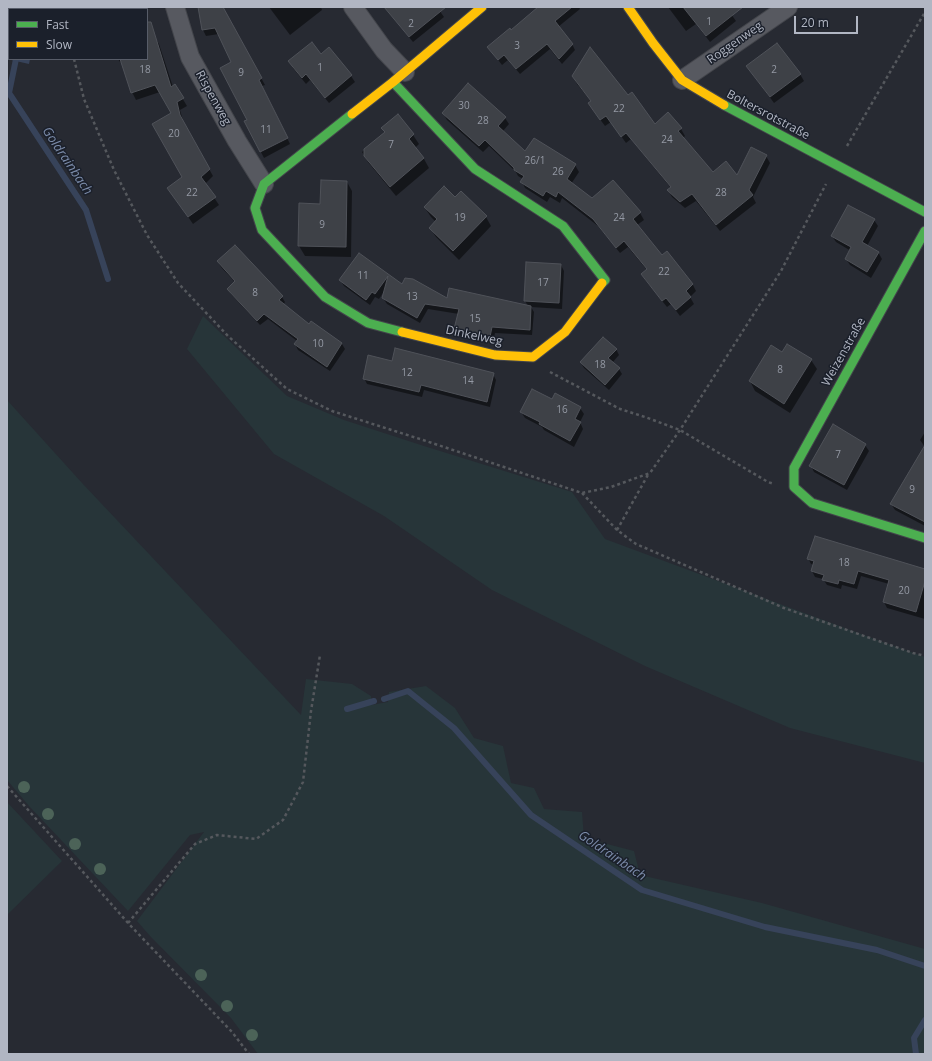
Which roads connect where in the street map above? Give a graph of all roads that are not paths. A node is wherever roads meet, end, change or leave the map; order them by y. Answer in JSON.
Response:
{"nodes":[{"id":1,"x":175,"y":7,"type":"edge"},
{"id":2,"x":353,"y":7,"type":"edge"},
{"id":3,"x":482,"y":7,"type":"edge"},
{"id":4,"x":628,"y":7,"type":"edge"},
{"id":5,"x":788,"y":7,"type":"edge"},
{"id":6,"x":399,"y":77,"type":"junction"},
{"id":7,"x":682,"y":80,"type":"junction"},
{"id":8,"x":264,"y":184,"type":"junction"},
{"id":9,"x":925,"y":212,"type":"edge"},
{"id":10,"x":925,"y":231,"type":"edge"},
{"id":11,"x":925,"y":538,"type":"edge"}],
"edges":[{"from":1,"to":8,"type":"street","name":"Rispenweg"},
{"from":2,"to":6,"type":"street"},
{"from":3,"to":6,"type":"street"},
{"from":4,"to":7,"type":"street","name":"Boltersrotstraße"},
{"from":5,"to":7,"type":"street","name":"Roggenweg"},
{"from":6,"to":8,"type":"street"},
{"from":6,"to":8,"type":"street","name":"Dinkelweg"},
{"from":7,"to":9,"type":"street","name":"Boltersrotstraße"},
{"from":10,"to":11,"type":"street","name":"Weizenstraße"}]}
